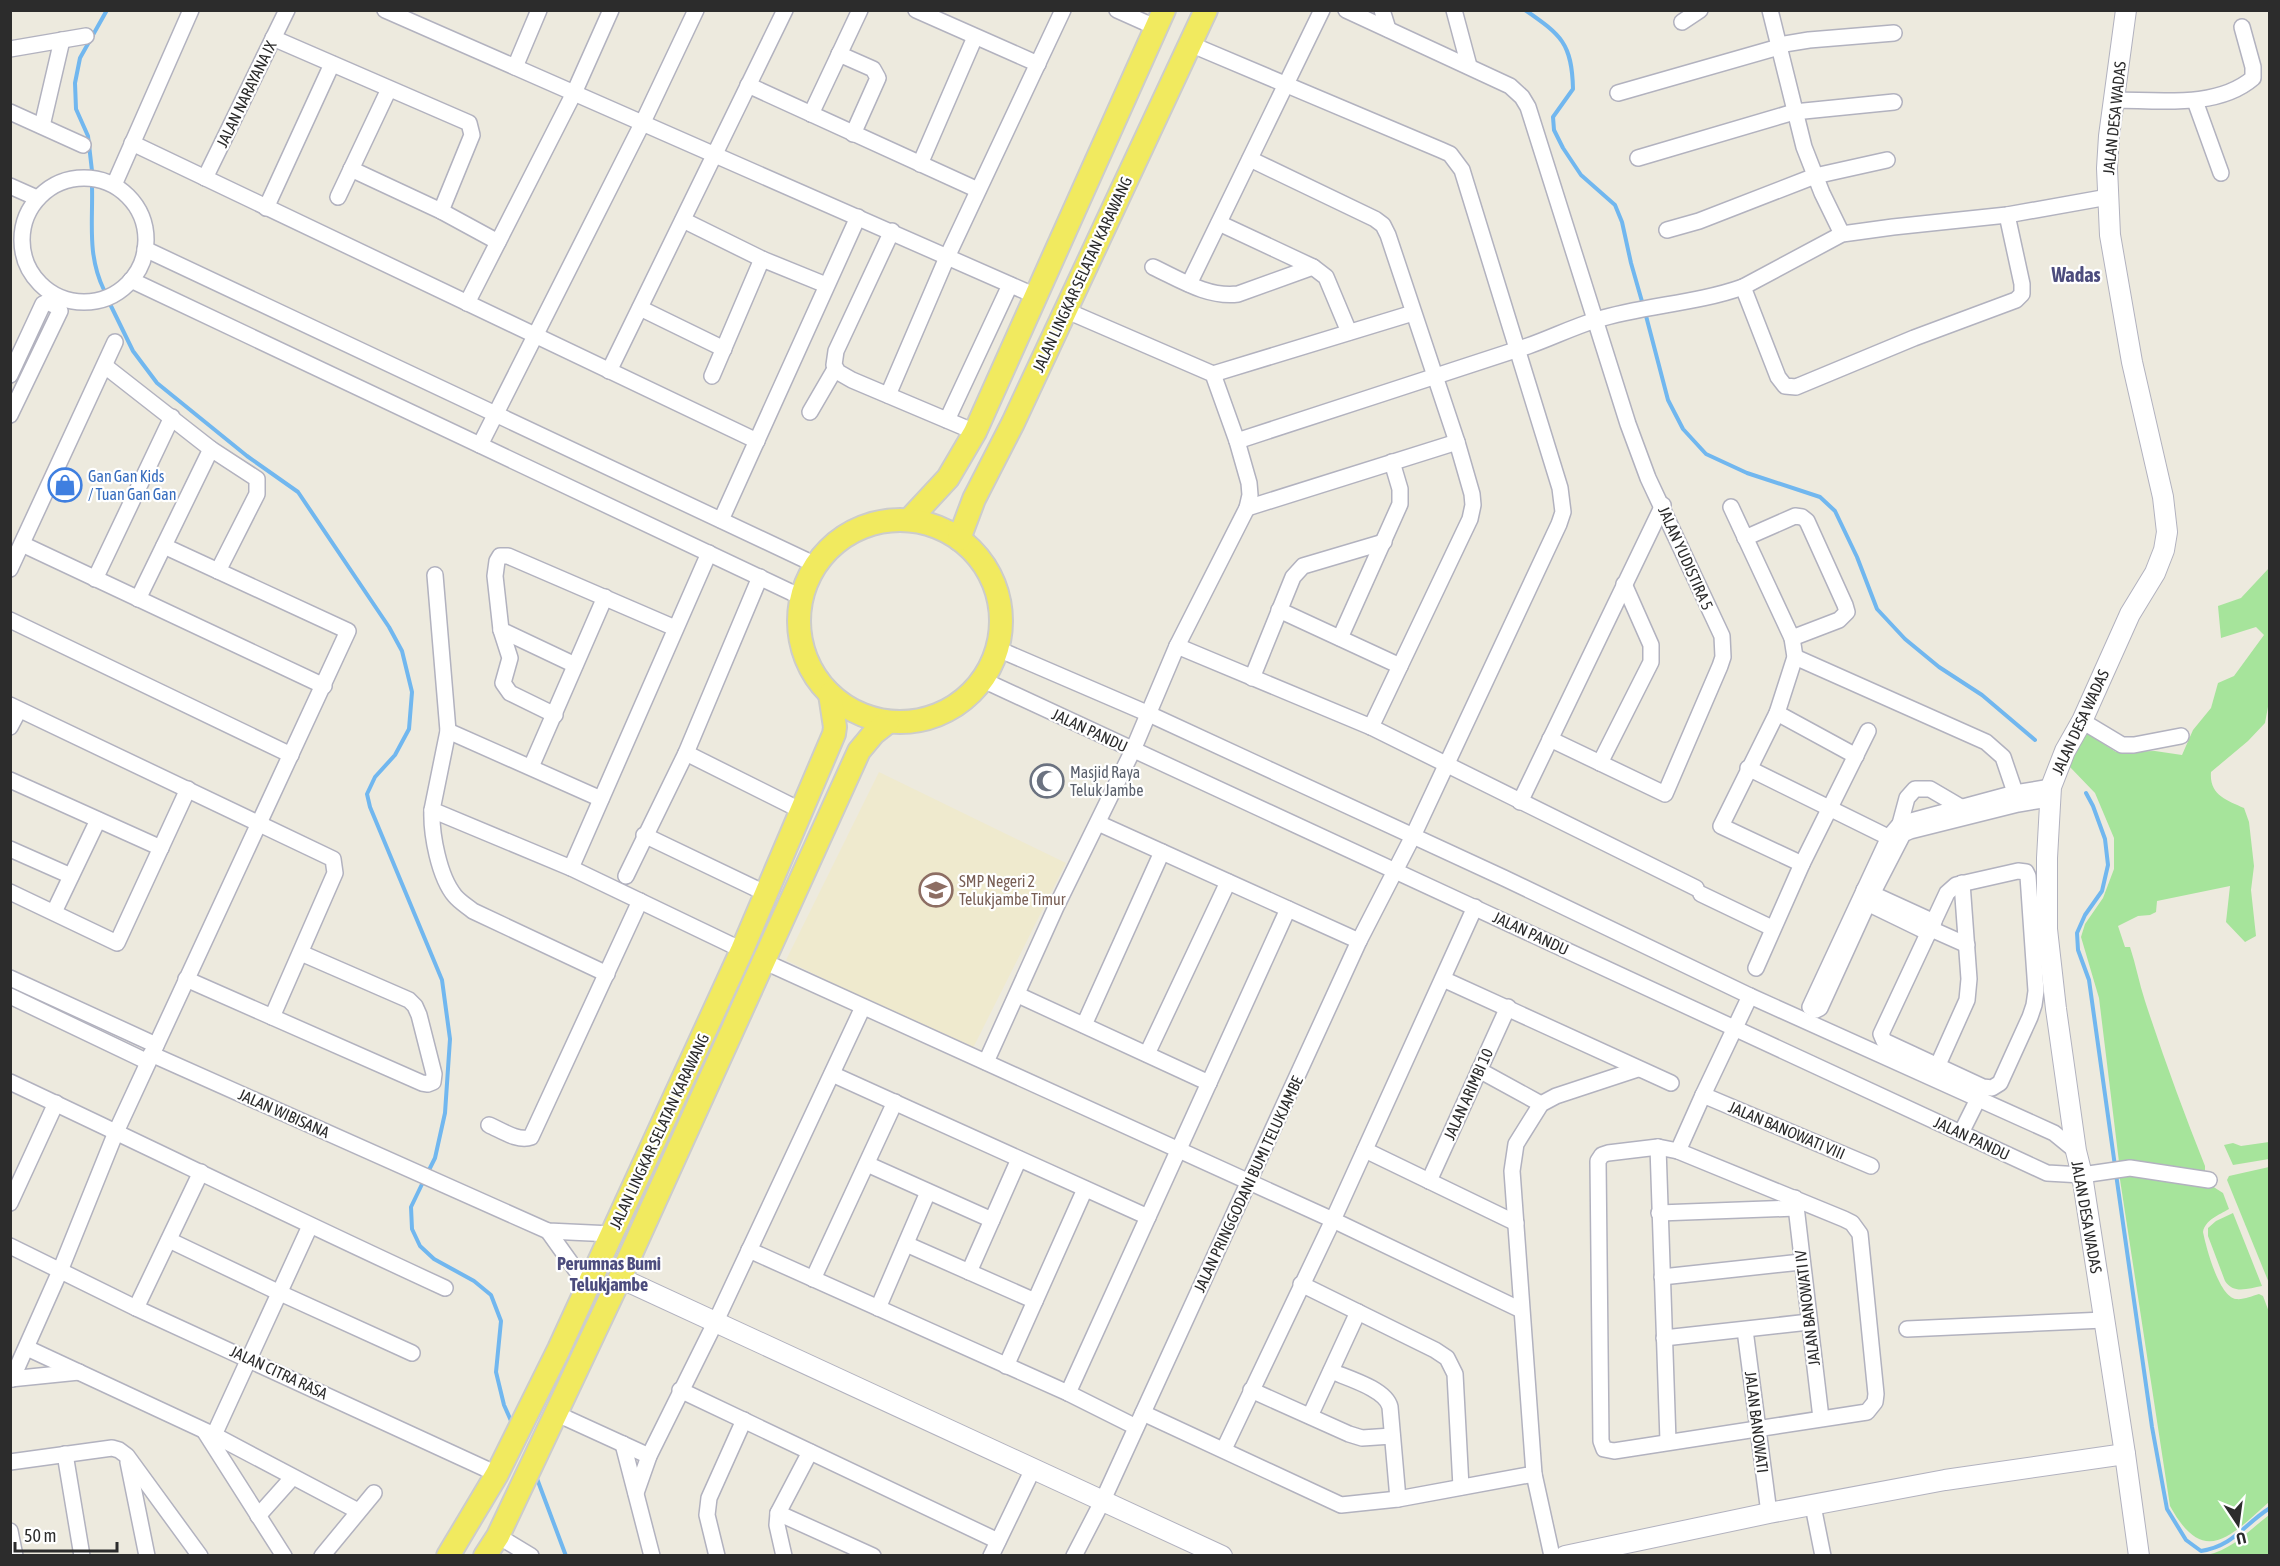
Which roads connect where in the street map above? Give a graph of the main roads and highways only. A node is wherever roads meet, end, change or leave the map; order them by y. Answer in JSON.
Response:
{"nodes":[{"id":1,"x":1206,"y":10,"type":"edge"},
{"id":2,"x":2126,"y":10,"type":"edge"},
{"id":3,"x":1160,"y":19,"type":"edge"},
{"id":4,"x":909,"y":520,"type":"junction"},
{"id":5,"x":960,"y":539,"type":"junction"},
{"id":6,"x":830,"y":694,"type":"junction"},
{"id":7,"x":888,"y":722,"type":"junction"},
{"id":8,"x":620,"y":1278,"type":"junction"},
{"id":9,"x":2125,"y":1454,"type":"junction"},
{"id":10,"x":1635,"y":1548,"type":"edge"},
{"id":11,"x":448,"y":1556,"type":"edge"},
{"id":12,"x":485,"y":1556,"type":"edge"},
{"id":13,"x":1222,"y":1556,"type":"edge"},
{"id":14,"x":1565,"y":1556,"type":"edge"},
{"id":15,"x":2139,"y":1556,"type":"edge"}],
"edges":[{"from":1,"to":5,"type":"main road","name":"JALAN LINGKAR SELATAN KARAWANG"},
{"from":2,"to":9,"type":"main road","name":"JALAN DESA WADAS"},
{"from":3,"to":4,"type":"main road","name":"JALAN LINGKAR SELATAN KARAWANG"},
{"from":4,"to":5,"type":"main road"},
{"from":4,"to":6,"type":"main road"},
{"from":5,"to":7,"type":"main road"},
{"from":6,"to":7,"type":"main road"},
{"from":6,"to":11,"type":"main road","name":"JALAN LINGKAR SELATAN KARAWANG"},
{"from":7,"to":8,"type":"main road","name":"JALAN LINGKAR SELATAN KARAWANG"},
{"from":8,"to":12,"type":"main road","name":"JALAN LINGKAR SELATAN KARAWANG"},
{"from":8,"to":13,"type":"main road"},
{"from":9,"to":10,"type":"main road"},
{"from":9,"to":15,"type":"main road","name":"JALAN DESA WADAS"},
{"from":10,"to":14,"type":"main road"}]}
